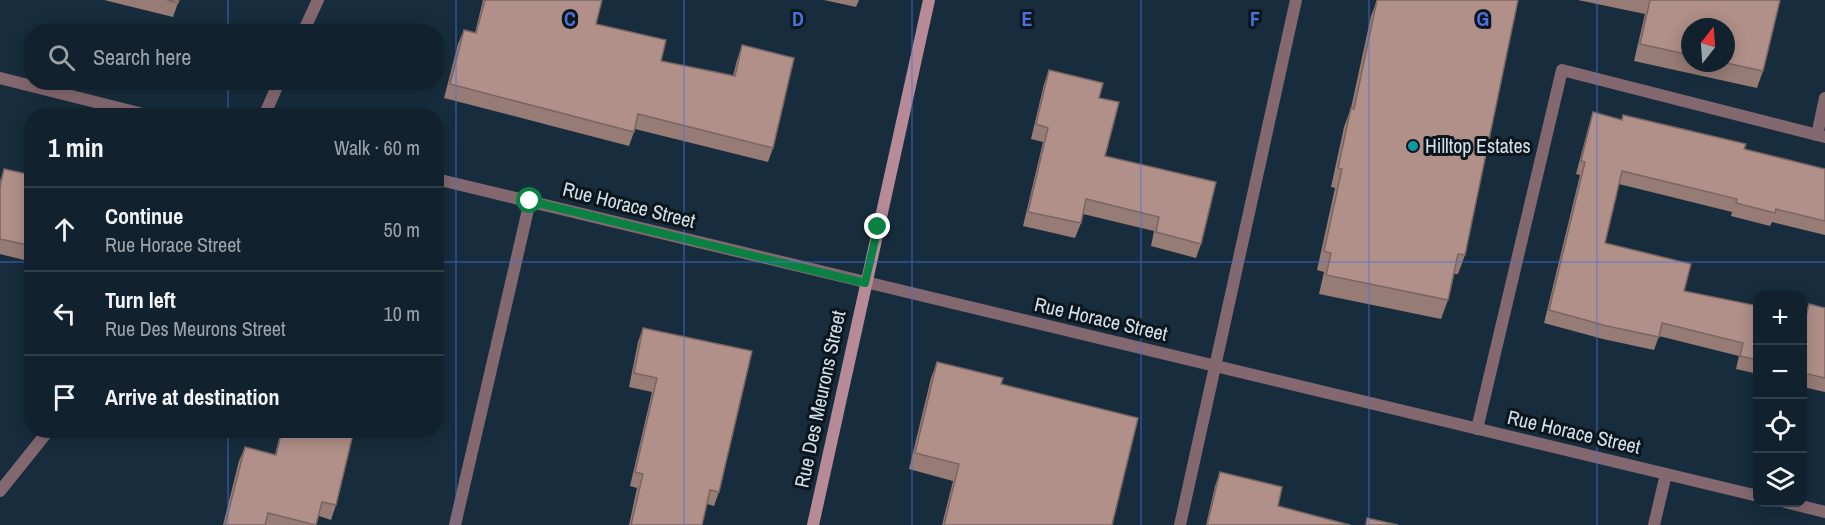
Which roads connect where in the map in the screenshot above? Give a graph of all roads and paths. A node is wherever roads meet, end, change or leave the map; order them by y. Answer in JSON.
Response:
{"nodes":[{"id":1,"x":318,"y":0,"type":"edge"},
{"id":2,"x":928,"y":0,"type":"edge"},
{"id":3,"x":1296,"y":0,"type":"edge"},
{"id":4,"x":307,"y":24,"type":"edge"},
{"id":5,"x":0,"y":78,"type":"edge"},
{"id":6,"x":24,"y":84,"type":"edge"},
{"id":7,"x":48,"y":90,"type":"edge"},
{"id":8,"x":275,"y":90,"type":"edge"},
{"id":9,"x":1825,"y":98,"type":"edge"},
{"id":10,"x":119,"y":108,"type":"edge"},
{"id":11,"x":268,"y":108,"type":"edge"},
{"id":12,"x":1821,"y":136,"type":"edge"},
{"id":13,"x":444,"y":181,"type":"edge"},
{"id":14,"x":530,"y":201,"type":"junction"},
{"id":15,"x":865,"y":283,"type":"junction"},
{"id":16,"x":1215,"y":367,"type":"junction"},
{"id":17,"x":1477,"y":429,"type":"junction"},
{"id":18,"x":43,"y":438,"type":"edge"},
{"id":19,"x":1666,"y":474,"type":"junction"},
{"id":20,"x":0,"y":491,"type":"edge"},
{"id":21,"x":1753,"y":495,"type":"edge"},
{"id":22,"x":1805,"y":507,"type":"edge"},
{"id":23,"x":1825,"y":512,"type":"edge"},
{"id":24,"x":455,"y":525,"type":"edge"},
{"id":25,"x":813,"y":525,"type":"edge"},
{"id":26,"x":1180,"y":525,"type":"edge"},
{"id":27,"x":1654,"y":525,"type":"edge"}],
"edges":[{"from":1,"to":4,"type":"street"},
{"from":2,"to":15,"type":"street","name":"Rue Des Meurons Street"},
{"from":3,"to":16,"type":"street"},
{"from":5,"to":6,"type":"street"},
{"from":7,"to":10,"type":"street"},
{"from":8,"to":11,"type":"street"},
{"from":9,"to":12,"type":"street"},
{"from":12,"to":17,"type":"street"},
{"from":13,"to":14,"type":"street","name":"Rue Horace Street"},
{"from":14,"to":15,"type":"street","name":"Rue Horace Street"},
{"from":14,"to":24,"type":"street"},
{"from":15,"to":16,"type":"street","name":"Rue Horace Street"},
{"from":15,"to":25,"type":"street","name":"Rue Des Meurons Street"},
{"from":16,"to":17,"type":"street","name":"Rue Horace Street"},
{"from":16,"to":26,"type":"street"},
{"from":17,"to":19,"type":"street","name":"Rue Horace Street"},
{"from":18,"to":20,"type":"street"},
{"from":19,"to":21,"type":"street","name":"Rue Horace Street"},
{"from":19,"to":27,"type":"street"},
{"from":22,"to":23,"type":"street"}]}
